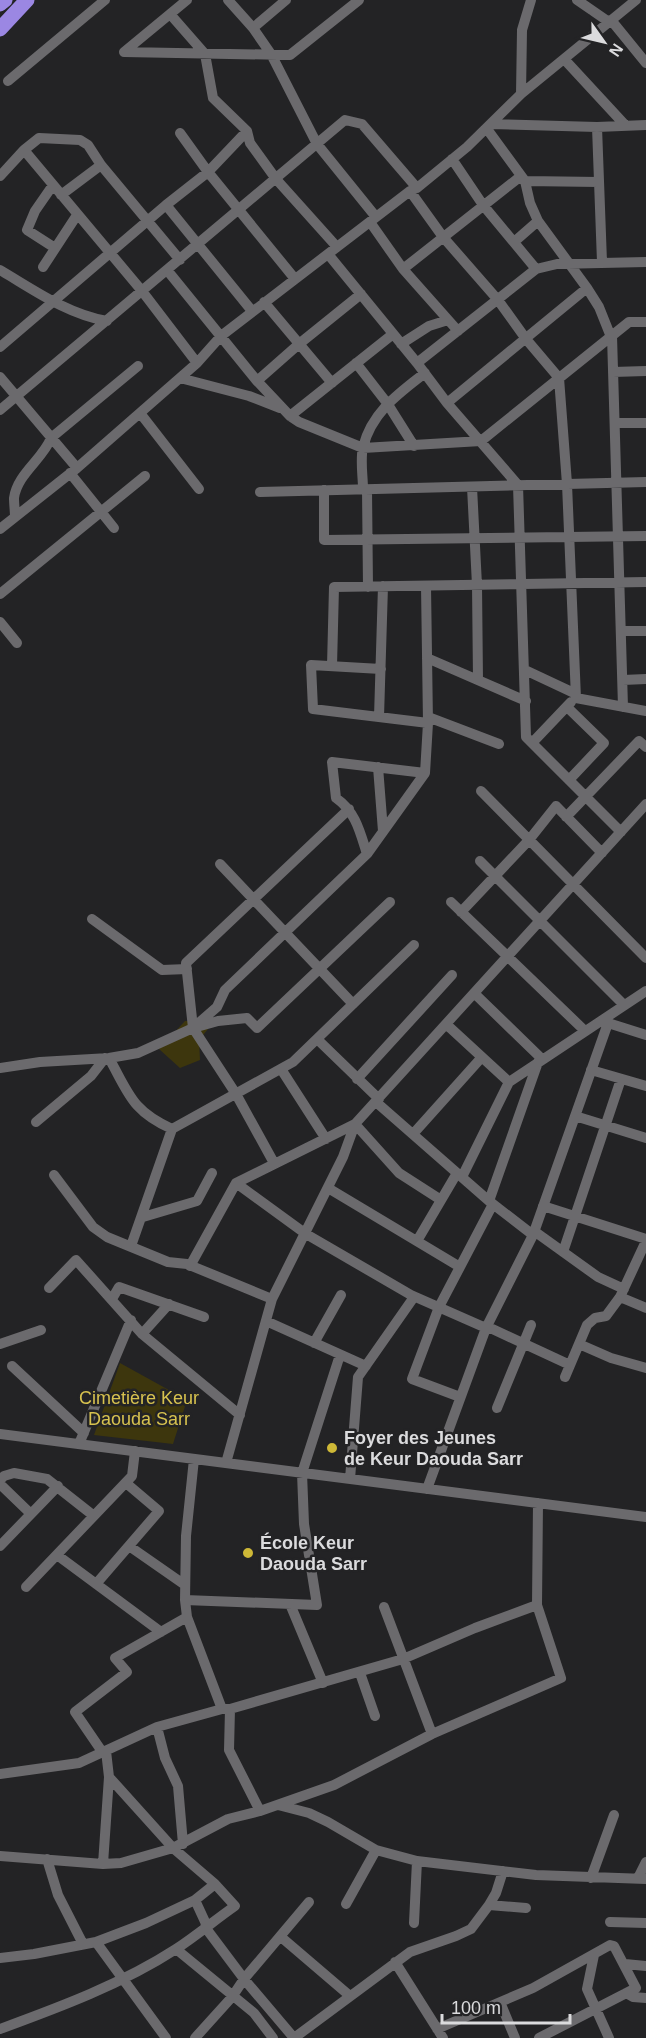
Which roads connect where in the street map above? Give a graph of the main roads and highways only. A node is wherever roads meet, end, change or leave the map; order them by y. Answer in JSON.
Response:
{"nodes":[{"id":1,"x":5,"y":0,"type":"edge"},
{"id":2,"x":26,"y":0,"type":"edge"},
{"id":3,"x":0,"y":4,"type":"edge"},
{"id":4,"x":0,"y":20,"type":"edge"},
{"id":5,"x":0,"y":29,"type":"edge"}],
"edges":[{"from":1,"to":3,"type":"highway"},
{"from":2,"to":4,"type":"highway"},
{"from":2,"to":5,"type":"highway"}]}
